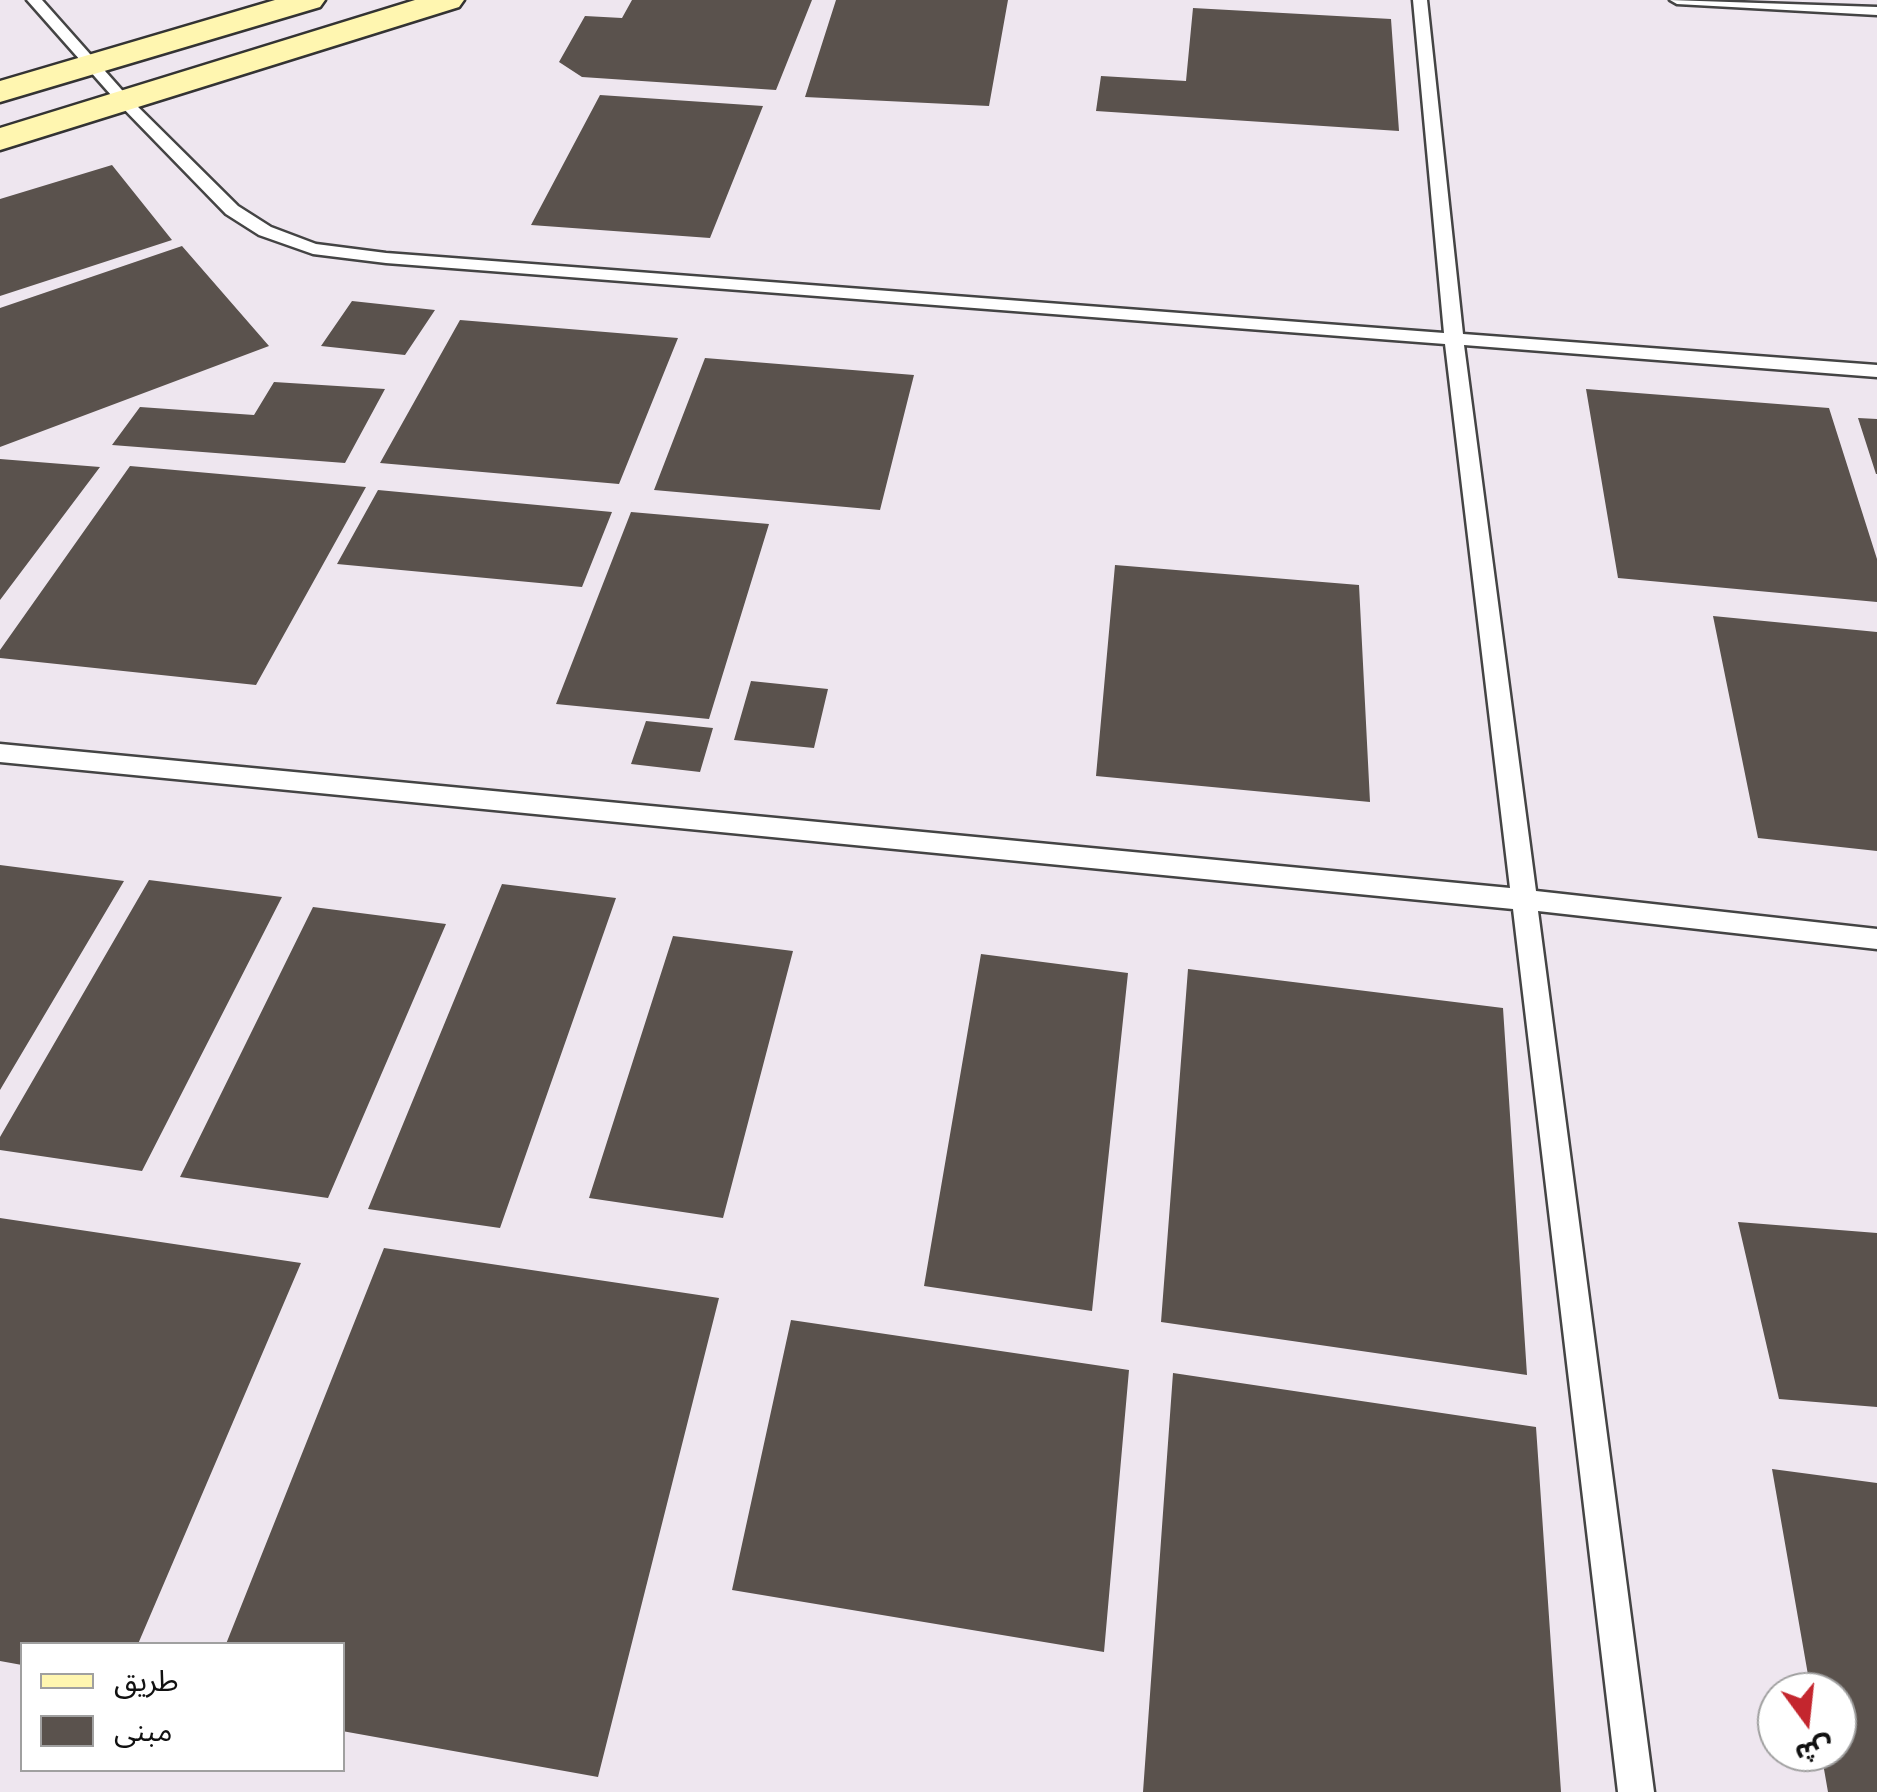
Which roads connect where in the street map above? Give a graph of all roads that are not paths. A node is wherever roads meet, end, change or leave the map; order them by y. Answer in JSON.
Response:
{"nodes":[{"id":1,"x":34,"y":0,"type":"edge"},
{"id":2,"x":308,"y":0,"type":"edge"},
{"id":3,"x":448,"y":0,"type":"edge"},
{"id":4,"x":1420,"y":0,"type":"edge"},
{"id":5,"x":1677,"y":0,"type":"edge"},
{"id":6,"x":1877,"y":12,"type":"edge"},
{"id":7,"x":92,"y":64,"type":"junction"},
{"id":8,"x":0,"y":92,"type":"edge"},
{"id":9,"x":124,"y":101,"type":"junction"},
{"id":10,"x":0,"y":140,"type":"edge"},
{"id":11,"x":1454,"y":339,"type":"junction"},
{"id":12,"x":1877,"y":371,"type":"edge"},
{"id":13,"x":0,"y":754,"type":"edge"},
{"id":14,"x":1528,"y":900,"type":"junction"},
{"id":15,"x":1877,"y":938,"type":"edge"},
{"id":16,"x":1636,"y":1792,"type":"edge"}],
"edges":[{"from":1,"to":7,"type":"lane"},
{"from":2,"to":7,"type":"street"},
{"from":3,"to":9,"type":"street"},
{"from":4,"to":11,"type":"lane"},
{"from":5,"to":6,"type":"lane"},
{"from":7,"to":8,"type":"street"},
{"from":7,"to":9,"type":"lane"},
{"from":9,"to":10,"type":"street"},
{"from":9,"to":11,"type":"lane"},
{"from":11,"to":12,"type":"lane"},
{"from":11,"to":14,"type":"lane"},
{"from":13,"to":14,"type":"lane"},
{"from":14,"to":15,"type":"lane"},
{"from":14,"to":16,"type":"lane"}]}
